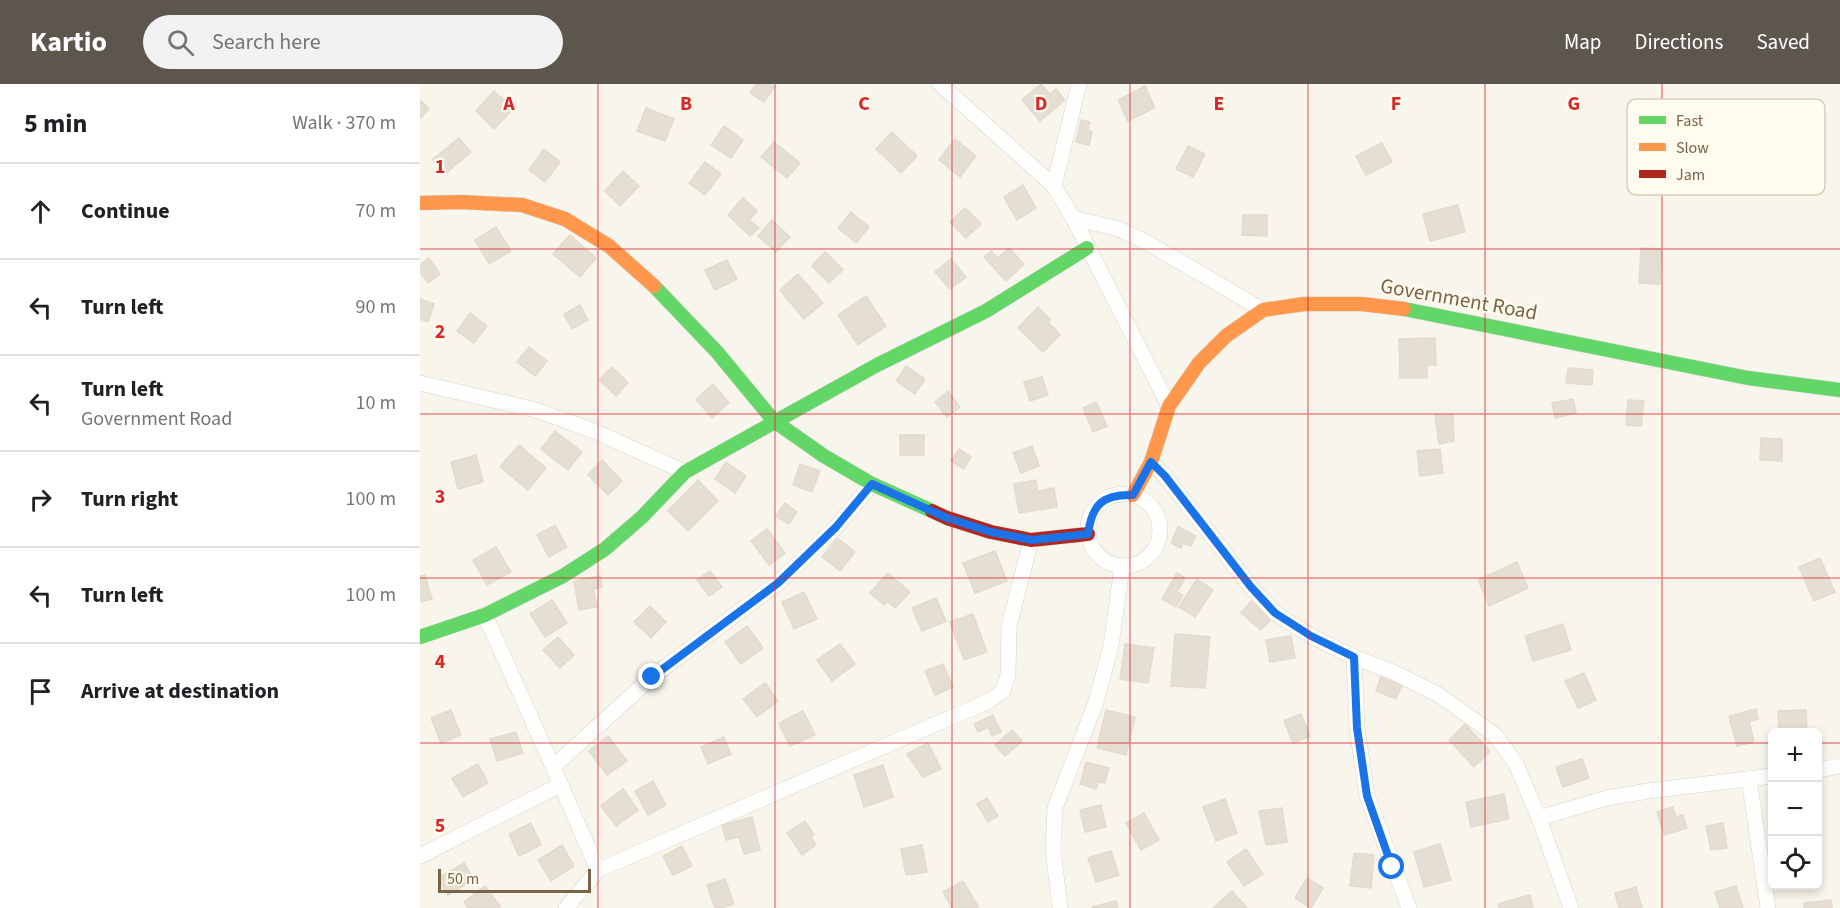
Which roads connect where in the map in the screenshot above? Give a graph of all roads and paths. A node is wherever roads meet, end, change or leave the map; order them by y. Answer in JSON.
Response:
{"nodes":[{"id":1,"x":940,"y":84,"type":"edge"},
{"id":2,"x":1079,"y":84,"type":"edge"},
{"id":3,"x":1054,"y":186,"type":"junction"},
{"id":4,"x":420,"y":203,"type":"edge"},
{"id":5,"x":1072,"y":218,"type":"junction"},
{"id":6,"x":1087,"y":248,"type":"junction"},
{"id":7,"x":1263,"y":310,"type":"junction"},
{"id":8,"x":420,"y":383,"type":"edge"},
{"id":9,"x":1840,"y":390,"type":"edge"},
{"id":10,"x":1169,"y":406,"type":"junction"},
{"id":11,"x":774,"y":421,"type":"junction"},
{"id":12,"x":1151,"y":462,"type":"junction"},
{"id":13,"x":685,"y":472,"type":"junction"},
{"id":14,"x":872,"y":484,"type":"junction"},
{"id":15,"x":1133,"y":495,"type":"junction"},
{"id":16,"x":1088,"y":534,"type":"junction"},
{"id":17,"x":1032,"y":540,"type":"junction"},
{"id":18,"x":1122,"y":567,"type":"junction"},
{"id":19,"x":485,"y":615,"type":"junction"},
{"id":20,"x":420,"y":637,"type":"edge"},
{"id":21,"x":1354,"y":657,"type":"junction"},
{"id":22,"x":1840,"y":766,"type":"edge"},
{"id":23,"x":553,"y":767,"type":"junction"},
{"id":24,"x":1822,"y":769,"type":"edge"},
{"id":25,"x":1768,"y":777,"type":"edge"},
{"id":26,"x":1749,"y":779,"type":"junction"},
{"id":27,"x":560,"y":785,"type":"junction"},
{"id":28,"x":1539,"y":818,"type":"junction"},
{"id":29,"x":420,"y":856,"type":"edge"},
{"id":30,"x":598,"y":870,"type":"junction"},
{"id":31,"x":566,"y":908,"type":"edge"},
{"id":32,"x":1060,"y":908,"type":"edge"},
{"id":33,"x":1409,"y":908,"type":"edge"},
{"id":34,"x":1571,"y":908,"type":"edge"},
{"id":35,"x":1768,"y":908,"type":"edge"}],
"edges":[{"from":1,"to":3,"type":"street"},
{"from":2,"to":3,"type":"street"},
{"from":3,"to":5,"type":"street"},
{"from":4,"to":11,"type":"street"},
{"from":5,"to":6,"type":"street"},
{"from":5,"to":7,"type":"street"},
{"from":6,"to":10,"type":"street"},
{"from":6,"to":11,"type":"street"},
{"from":7,"to":9,"type":"street","name":"Government Road"},
{"from":7,"to":10,"type":"street","name":"Government Road"},
{"from":8,"to":13,"type":"street"},
{"from":10,"to":12,"type":"street","name":"Government Road"},
{"from":11,"to":13,"type":"street"},
{"from":11,"to":14,"type":"street"},
{"from":12,"to":15,"type":"street","name":"Government Road"},
{"from":12,"to":21,"type":"street"},
{"from":13,"to":19,"type":"street"},
{"from":14,"to":17,"type":"street"},
{"from":14,"to":23,"type":"street"},
{"from":15,"to":16,"type":"street"},
{"from":15,"to":18,"type":"street"},
{"from":16,"to":17,"type":"street"},
{"from":16,"to":18,"type":"street"},
{"from":17,"to":30,"type":"street"},
{"from":18,"to":32,"type":"street"},
{"from":19,"to":20,"type":"street"},
{"from":19,"to":23,"type":"street"},
{"from":21,"to":28,"type":"street"},
{"from":21,"to":33,"type":"street"},
{"from":22,"to":24,"type":"street"},
{"from":23,"to":27,"type":"street"},
{"from":25,"to":26,"type":"street"},
{"from":26,"to":28,"type":"street"},
{"from":26,"to":35,"type":"street"},
{"from":27,"to":29,"type":"street"},
{"from":27,"to":30,"type":"street"},
{"from":28,"to":34,"type":"street"},
{"from":30,"to":31,"type":"street"}]}
